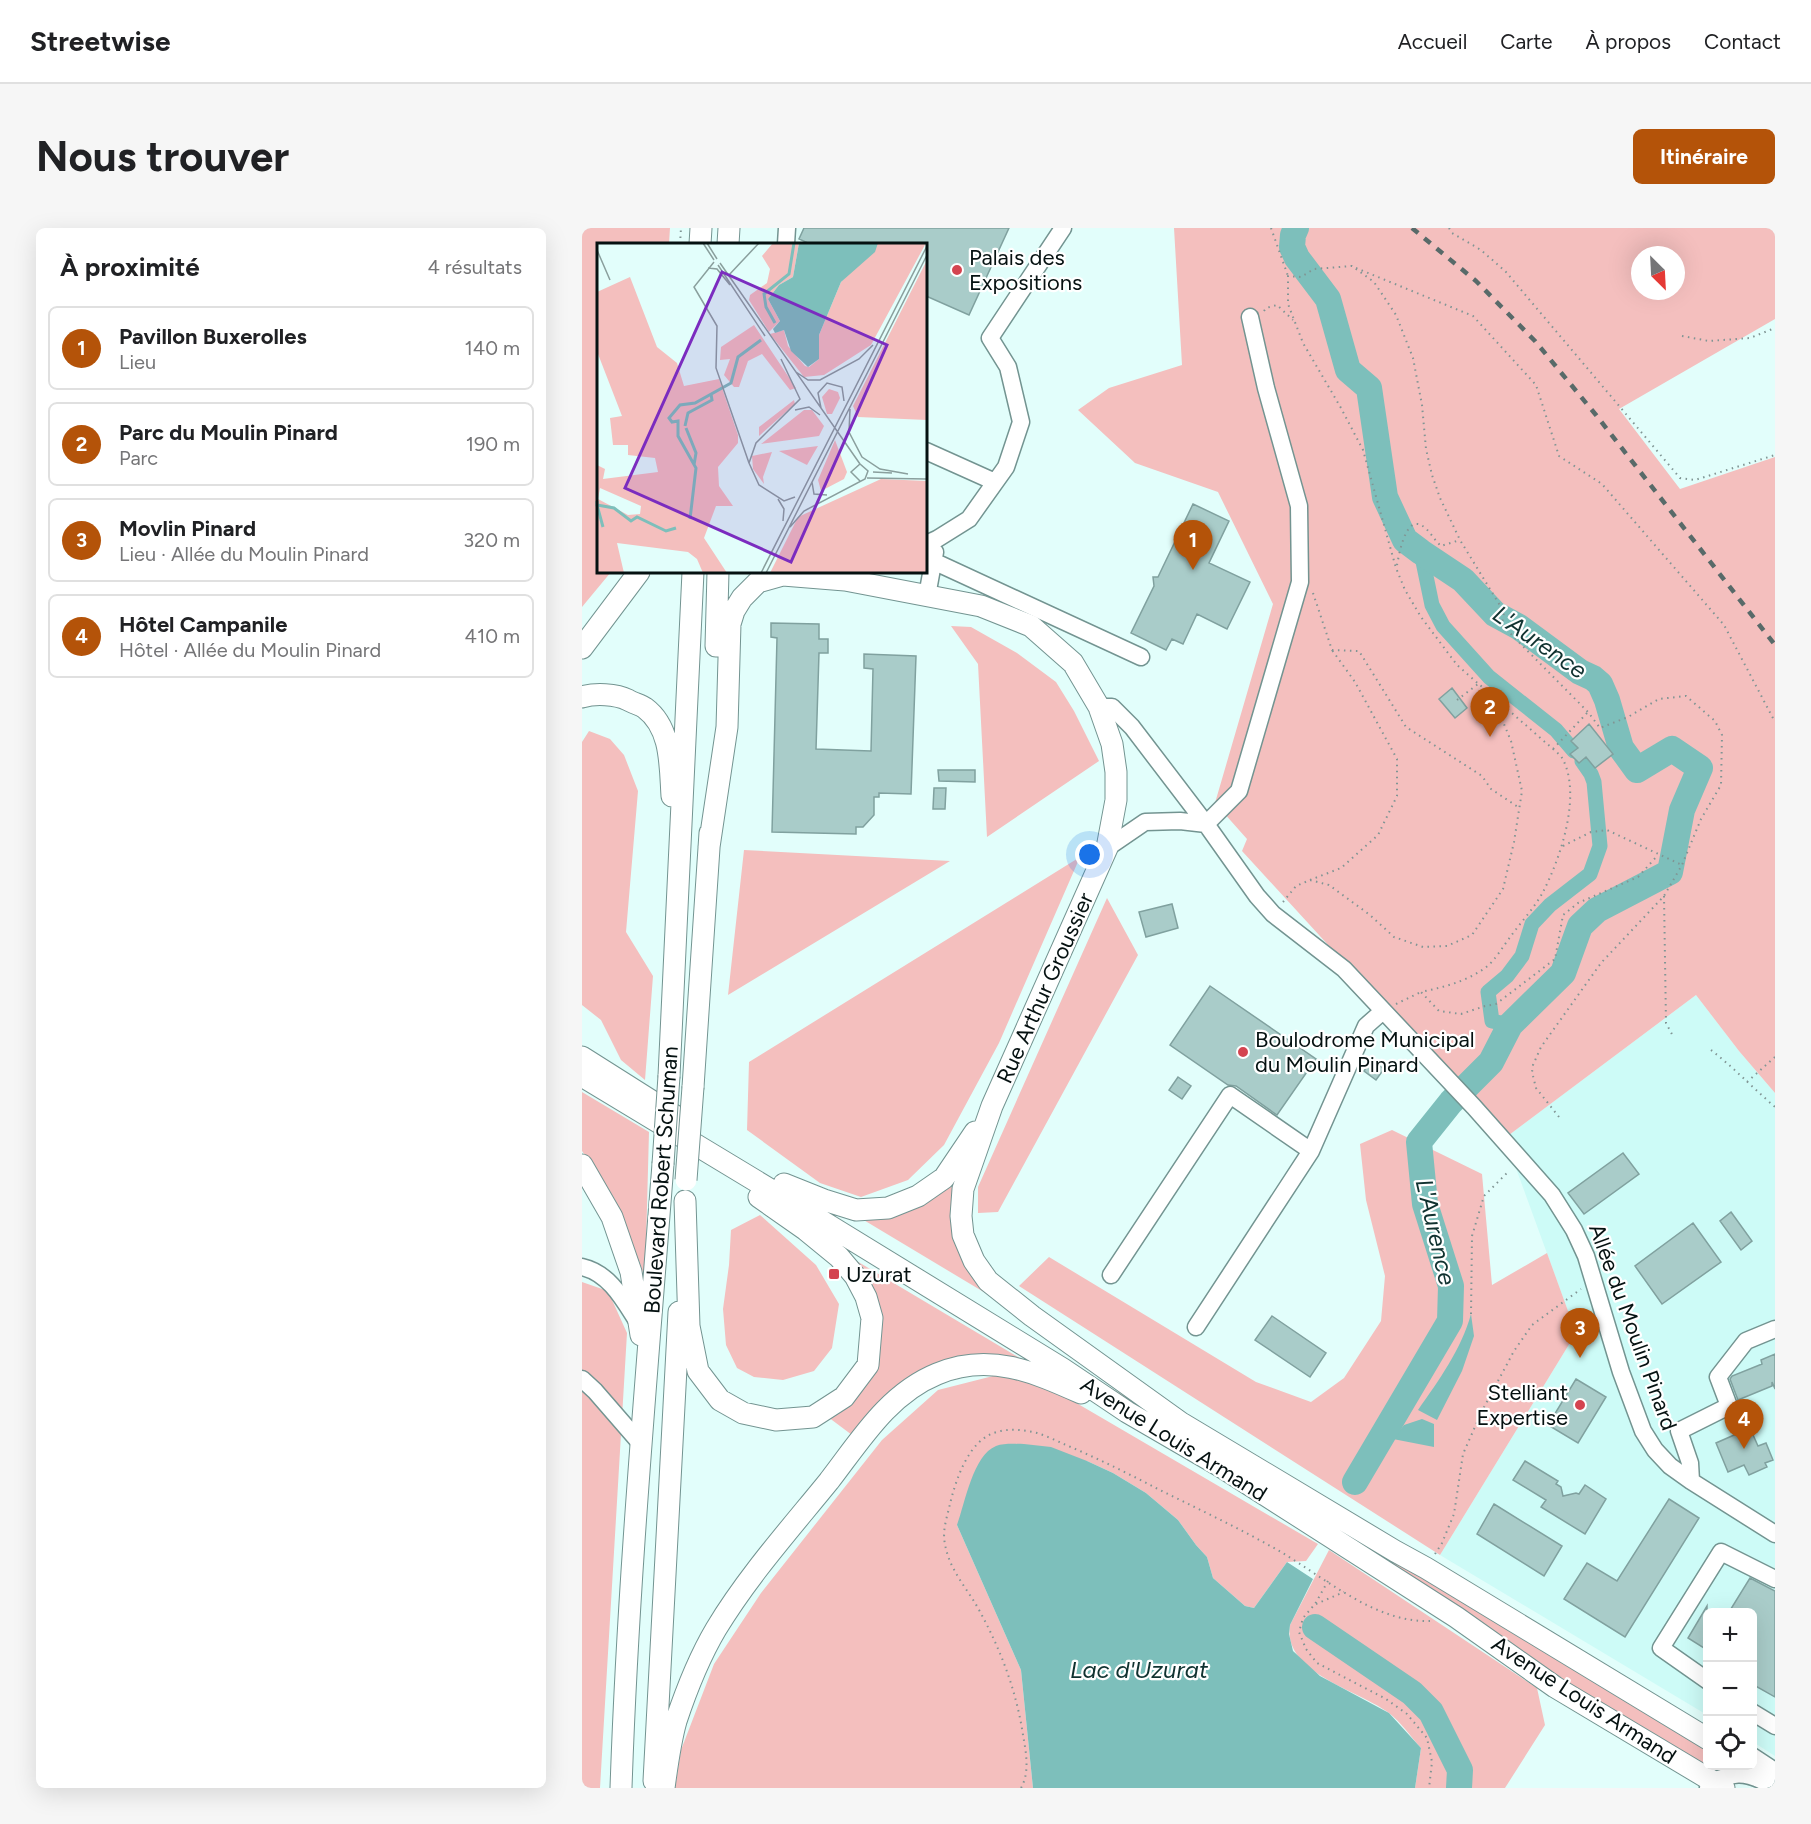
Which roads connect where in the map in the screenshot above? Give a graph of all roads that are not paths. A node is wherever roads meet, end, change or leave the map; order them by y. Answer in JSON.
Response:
{"nodes":[{"id":1,"x":729,"y":228,"type":"edge"},
{"id":2,"x":787,"y":228,"type":"edge"},
{"id":3,"x":1063,"y":228,"type":"edge"},
{"id":4,"x":728,"y":243,"type":"edge"},
{"id":5,"x":786,"y":243,"type":"edge"},
{"id":6,"x":1251,"y":322,"type":"road end"},
{"id":7,"x":927,"y":451,"type":"edge"},
{"id":8,"x":995,"y":482,"type":"junction"},
{"id":9,"x":931,"y":542,"type":"edge"},
{"id":10,"x":933,"y":561,"type":"junction"},
{"id":11,"x":638,"y":573,"type":"edge"},
{"id":12,"x":693,"y":573,"type":"edge"},
{"id":13,"x":718,"y":573,"type":"edge"},
{"id":14,"x":836,"y":576,"type":"edge"},
{"id":15,"x":927,"y":596,"type":"junction"},
{"id":16,"x":582,"y":648,"type":"edge"},
{"id":17,"x":1142,"y":657,"type":"dead end"},
{"id":18,"x":582,"y":698,"type":"edge"},
{"id":19,"x":1099,"y":707,"type":"junction"},
{"id":20,"x":1206,"y":824,"type":"junction"},
{"id":21,"x":709,"y":847,"type":"junction"},
{"id":22,"x":1107,"y":848,"type":"junction"},
{"id":23,"x":680,"y":875,"type":"junction"},
{"id":24,"x":1383,"y":1011,"type":"junction"},
{"id":25,"x":582,"y":1057,"type":"edge"},
{"id":26,"x":582,"y":1076,"type":"edge"},
{"id":27,"x":618,"y":1099,"type":"junction"},
{"id":28,"x":992,"y":1106,"type":"junction"},
{"id":29,"x":1311,"y":1151,"type":"junction"},
{"id":30,"x":582,"y":1165,"type":"edge"},
{"id":31,"x":784,"y":1184,"type":"junction"},
{"id":32,"x":685,"y":1190,"type":"junction"},
{"id":33,"x":582,"y":1267,"type":"edge"},
{"id":34,"x":1111,"y":1275,"type":"dead end"},
{"id":35,"x":1196,"y":1327,"type":"dead end"},
{"id":36,"x":641,"y":1328,"type":"junction"},
{"id":37,"x":1775,"y":1329,"type":"edge"},
{"id":38,"x":582,"y":1380,"type":"edge"},
{"id":39,"x":1127,"y":1412,"type":"junction"},
{"id":40,"x":1184,"y":1425,"type":"junction"},
{"id":41,"x":641,"y":1444,"type":"junction"},
{"id":42,"x":1691,"y":1481,"type":"junction"},
{"id":43,"x":1775,"y":1534,"type":"edge"},
{"id":44,"x":1775,"y":1579,"type":"edge"},
{"id":45,"x":1703,"y":1678,"type":"edge"},
{"id":46,"x":1757,"y":1715,"type":"edge"},
{"id":47,"x":1775,"y":1726,"type":"edge"},
{"id":48,"x":1702,"y":1733,"type":"edge"},
{"id":49,"x":1757,"y":1762,"type":"edge"},
{"id":50,"x":1755,"y":1770,"type":"edge"},
{"id":51,"x":1774,"y":1781,"type":"edge"},
{"id":52,"x":1715,"y":1786,"type":"edge"},
{"id":53,"x":621,"y":1788,"type":"edge"},
{"id":54,"x":653,"y":1788,"type":"edge"},
{"id":55,"x":664,"y":1788,"type":"edge"}],
"edges":[{"from":1,"to":4,"type":"main road"},
{"from":2,"to":5,"type":"street"},
{"from":3,"to":8,"type":"street"},
{"from":6,"to":20,"type":"street"},
{"from":7,"to":8,"type":"street"},
{"from":8,"to":9,"type":"street"},
{"from":9,"to":10,"type":"street"},
{"from":10,"to":15,"type":"street"},
{"from":10,"to":17,"type":"street"},
{"from":11,"to":16,"type":"main road"},
{"from":12,"to":23,"type":"main road","name":"Boulevard Robert Schuman"},
{"from":13,"to":21,"type":"main road","name":"Boulevard Robert Schuman"},
{"from":14,"to":15,"type":"main road","name":"Rue Arthur Groussier"},
{"from":14,"to":21,"type":"main road","name":"Rue Arthur Groussier"},
{"from":15,"to":19,"type":"main road","name":"Rue Arthur Groussier"},
{"from":18,"to":23,"type":"main road"},
{"from":19,"to":20,"type":"street","name":"Allée du Moulin Pinard"},
{"from":19,"to":22,"type":"main road","name":"Rue Arthur Groussier"},
{"from":20,"to":22,"type":"street"},
{"from":20,"to":24,"type":"street","name":"Allée du Moulin Pinard"},
{"from":21,"to":32,"type":"main road","name":"Boulevard Robert Schuman","bridge":true},
{"from":22,"to":28,"type":"main road","name":"Rue Arthur Groussier"},
{"from":23,"to":41,"type":"main road","name":"Boulevard Robert Schuman","bridge":true},
{"from":24,"to":29,"type":"street"},
{"from":24,"to":42,"type":"street","name":"Allée du Moulin Pinard"},
{"from":25,"to":31,"type":"main road"},
{"from":26,"to":27,"type":"main road"},
{"from":27,"to":32,"type":"main road"},
{"from":27,"to":39,"type":"main road","name":"Avenue Louis Armand"},
{"from":28,"to":31,"type":"main road"},
{"from":28,"to":40,"type":"main road"},
{"from":29,"to":34,"type":"street"},
{"from":29,"to":35,"type":"street"},
{"from":30,"to":36,"type":"main road"},
{"from":31,"to":40,"type":"main road","name":"Avenue Louis Armand"},
{"from":32,"to":54,"type":"main road","name":"Boulevard Robert Schuman"},
{"from":33,"to":36,"type":"street"},
{"from":36,"to":41,"type":"main road"},
{"from":37,"to":42,"type":"street"},
{"from":38,"to":41,"type":"street"},
{"from":39,"to":52,"type":"main road","name":"Avenue Louis Armand"},
{"from":39,"to":55,"type":"main road"},
{"from":40,"to":48,"type":"main road","name":"Avenue Louis Armand"},
{"from":41,"to":53,"type":"main road","name":"Boulevard Robert Schuman"},
{"from":42,"to":43,"type":"street","name":"Allée du Moulin Pinard"},
{"from":44,"to":45,"type":"street"},
{"from":46,"to":47,"type":"street"},
{"from":49,"to":51,"type":"street"},
{"from":50,"to":51,"type":"main road"},
{"from":51,"to":52,"type":"street"}]}
